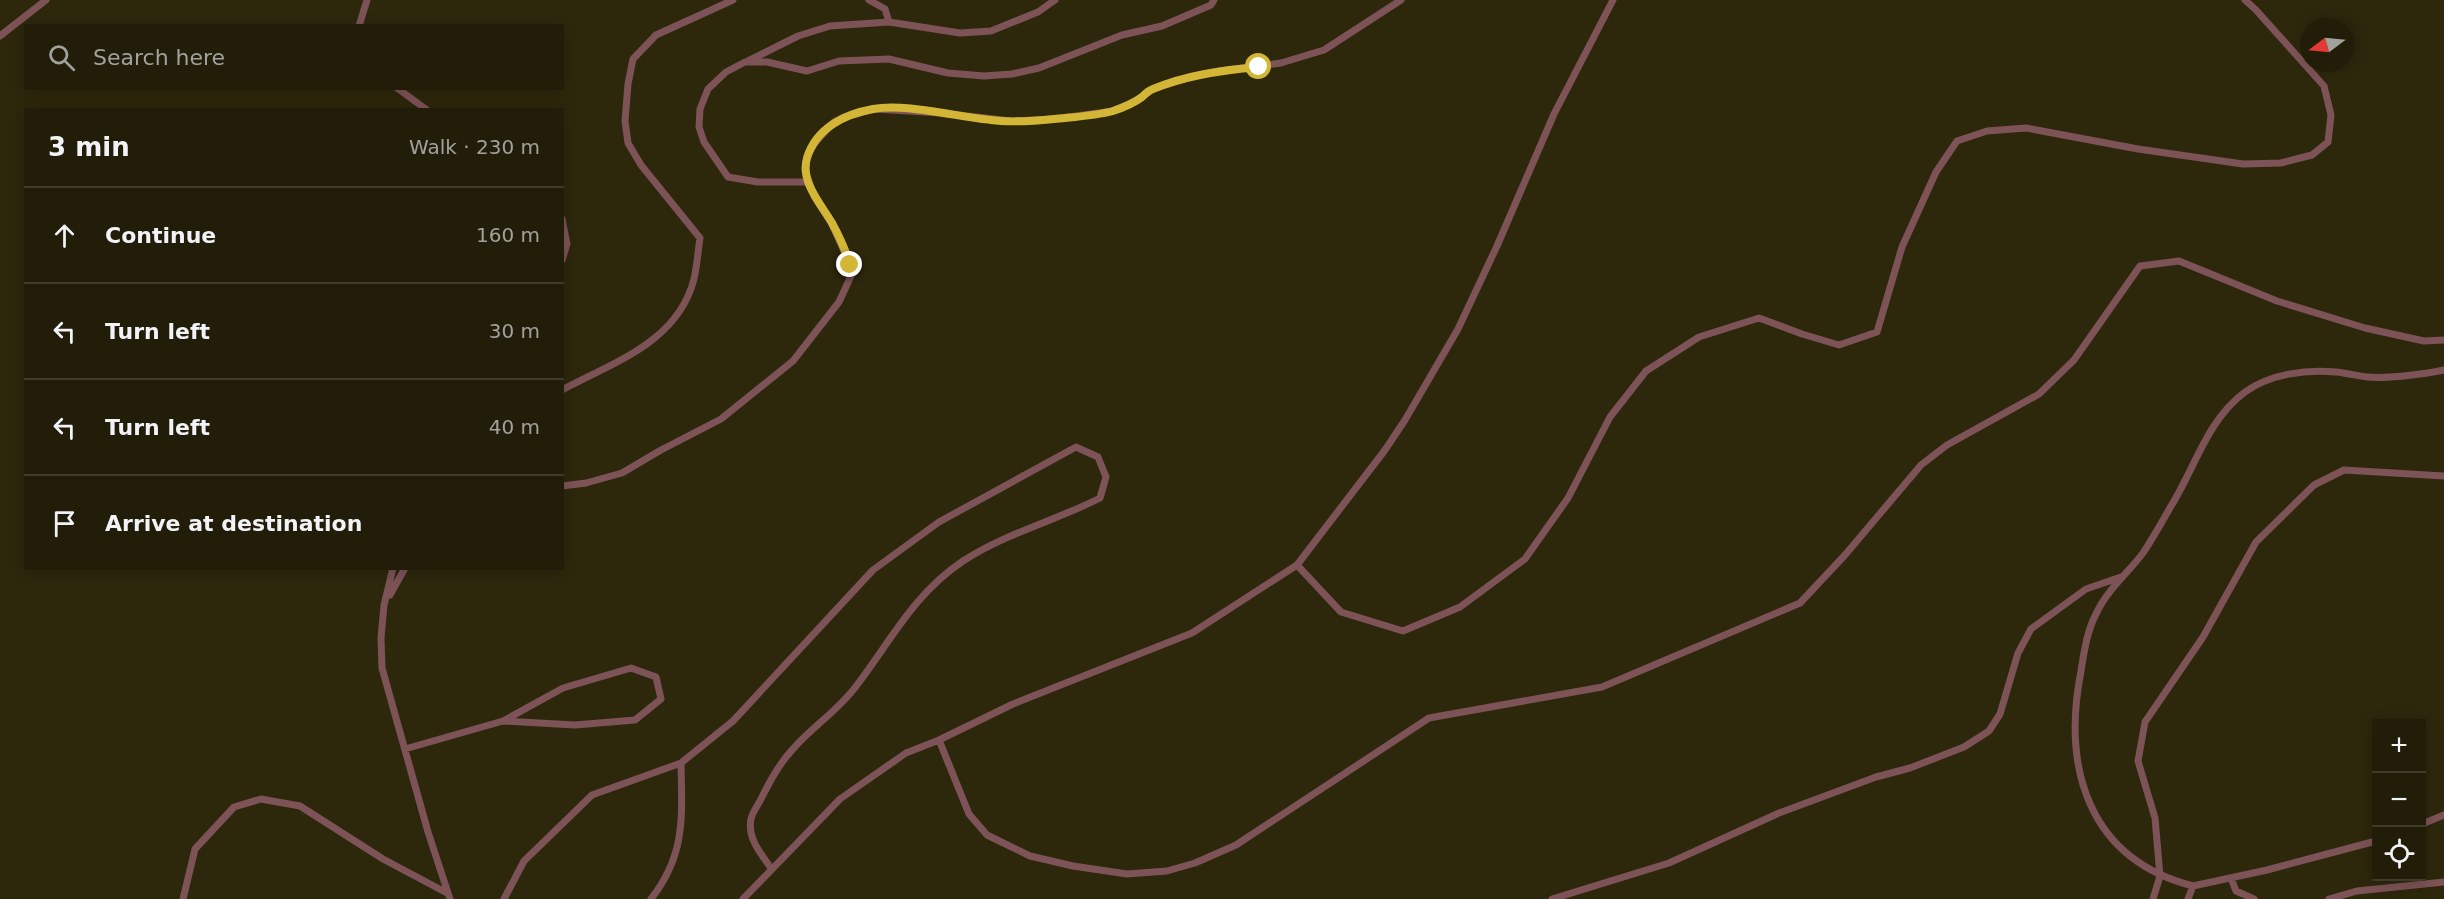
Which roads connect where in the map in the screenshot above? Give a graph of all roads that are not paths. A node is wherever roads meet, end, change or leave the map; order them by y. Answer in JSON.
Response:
{"nodes":[{"id":1,"x":46,"y":0,"type":"edge"},
{"id":2,"x":367,"y":0,"type":"edge"},
{"id":3,"x":734,"y":0,"type":"edge"},
{"id":4,"x":869,"y":0,"type":"edge"},
{"id":5,"x":1055,"y":0,"type":"edge"},
{"id":6,"x":1214,"y":0,"type":"edge"},
{"id":7,"x":1401,"y":0,"type":"edge"},
{"id":8,"x":1613,"y":0,"type":"edge"},
{"id":9,"x":2245,"y":0,"type":"edge"},
{"id":10,"x":889,"y":22,"type":"junction"},
{"id":11,"x":360,"y":24,"type":"edge"},
{"id":12,"x":0,"y":36,"type":"edge"},
{"id":13,"x":746,"y":62,"type":"junction"},
{"id":14,"x":401,"y":90,"type":"edge"},
{"id":15,"x":424,"y":108,"type":"edge"},
{"id":16,"x":809,"y":182,"type":"junction"},
{"id":17,"x":564,"y":229,"type":"edge"},
{"id":18,"x":564,"y":254,"type":"edge"},
{"id":19,"x":2444,"y":340,"type":"edge"},
{"id":20,"x":2444,"y":369,"type":"edge"},
{"id":21,"x":564,"y":389,"type":"edge"},
{"id":22,"x":2444,"y":476,"type":"edge"},
{"id":23,"x":564,"y":486,"type":"edge"},
{"id":24,"x":1297,"y":565,"type":"junction"},
{"id":25,"x":393,"y":570,"type":"edge"},
{"id":26,"x":404,"y":570,"type":"edge"},
{"id":27,"x":2121,"y":577,"type":"junction"},
{"id":28,"x":384,"y":605,"type":"junction"},
{"id":29,"x":503,"y":721,"type":"junction"},
{"id":30,"x":939,"y":740,"type":"junction"},
{"id":31,"x":405,"y":749,"type":"junction"},
{"id":32,"x":681,"y":763,"type":"junction"},
{"id":33,"x":2444,"y":815,"type":"edge"},
{"id":34,"x":2426,"y":822,"type":"edge"},
{"id":35,"x":2372,"y":842,"type":"edge"},
{"id":36,"x":771,"y":868,"type":"junction"},
{"id":37,"x":2160,"y":876,"type":"junction"},
{"id":38,"x":2231,"y":878,"type":"junction"},
{"id":39,"x":2444,"y":882,"type":"edge"},
{"id":40,"x":2193,"y":886,"type":"junction"},
{"id":41,"x":449,"y":896,"type":"edge"},
{"id":42,"x":183,"y":899,"type":"edge"},
{"id":43,"x":504,"y":899,"type":"edge"},
{"id":44,"x":651,"y":899,"type":"edge"},
{"id":45,"x":743,"y":899,"type":"edge"},
{"id":46,"x":1552,"y":899,"type":"edge"},
{"id":47,"x":2153,"y":899,"type":"edge"},
{"id":48,"x":2188,"y":899,"type":"edge"},
{"id":49,"x":2254,"y":899,"type":"edge"},
{"id":50,"x":2329,"y":899,"type":"edge"}],
"edges":[{"from":1,"to":12,"type":"lane"},
{"from":2,"to":11,"type":"lane"},
{"from":3,"to":21,"type":"lane"},
{"from":4,"to":10,"type":"lane"},
{"from":5,"to":10,"type":"lane"},
{"from":6,"to":13,"type":"lane"},
{"from":7,"to":16,"type":"lane"},
{"from":8,"to":24,"type":"lane"},
{"from":9,"to":24,"type":"lane"},
{"from":10,"to":13,"type":"lane"},
{"from":13,"to":16,"type":"lane"},
{"from":14,"to":15,"type":"lane"},
{"from":16,"to":23,"type":"lane"},
{"from":17,"to":18,"type":"lane"},
{"from":19,"to":30,"type":"lane"},
{"from":20,"to":27,"type":"lane"},
{"from":22,"to":37,"type":"lane"},
{"from":24,"to":30,"type":"lane"},
{"from":25,"to":28,"type":"lane"},
{"from":26,"to":28,"type":"lane"},
{"from":27,"to":37,"type":"lane"},
{"from":27,"to":46,"type":"lane"},
{"from":28,"to":31,"type":"lane"},
{"from":29,"to":29,"type":"lane"},
{"from":29,"to":31,"type":"lane"},
{"from":30,"to":36,"type":"lane"},
{"from":31,"to":41,"type":"lane"},
{"from":32,"to":36,"type":"lane"},
{"from":32,"to":43,"type":"lane"},
{"from":32,"to":44,"type":"lane"},
{"from":33,"to":34,"type":"lane"},
{"from":35,"to":38,"type":"lane"},
{"from":36,"to":45,"type":"lane"},
{"from":37,"to":40,"type":"lane"},
{"from":37,"to":47,"type":"lane"},
{"from":38,"to":40,"type":"lane"},
{"from":38,"to":49,"type":"lane"},
{"from":39,"to":50,"type":"lane"},
{"from":40,"to":48,"type":"lane"},
{"from":41,"to":42,"type":"lane"}]}
